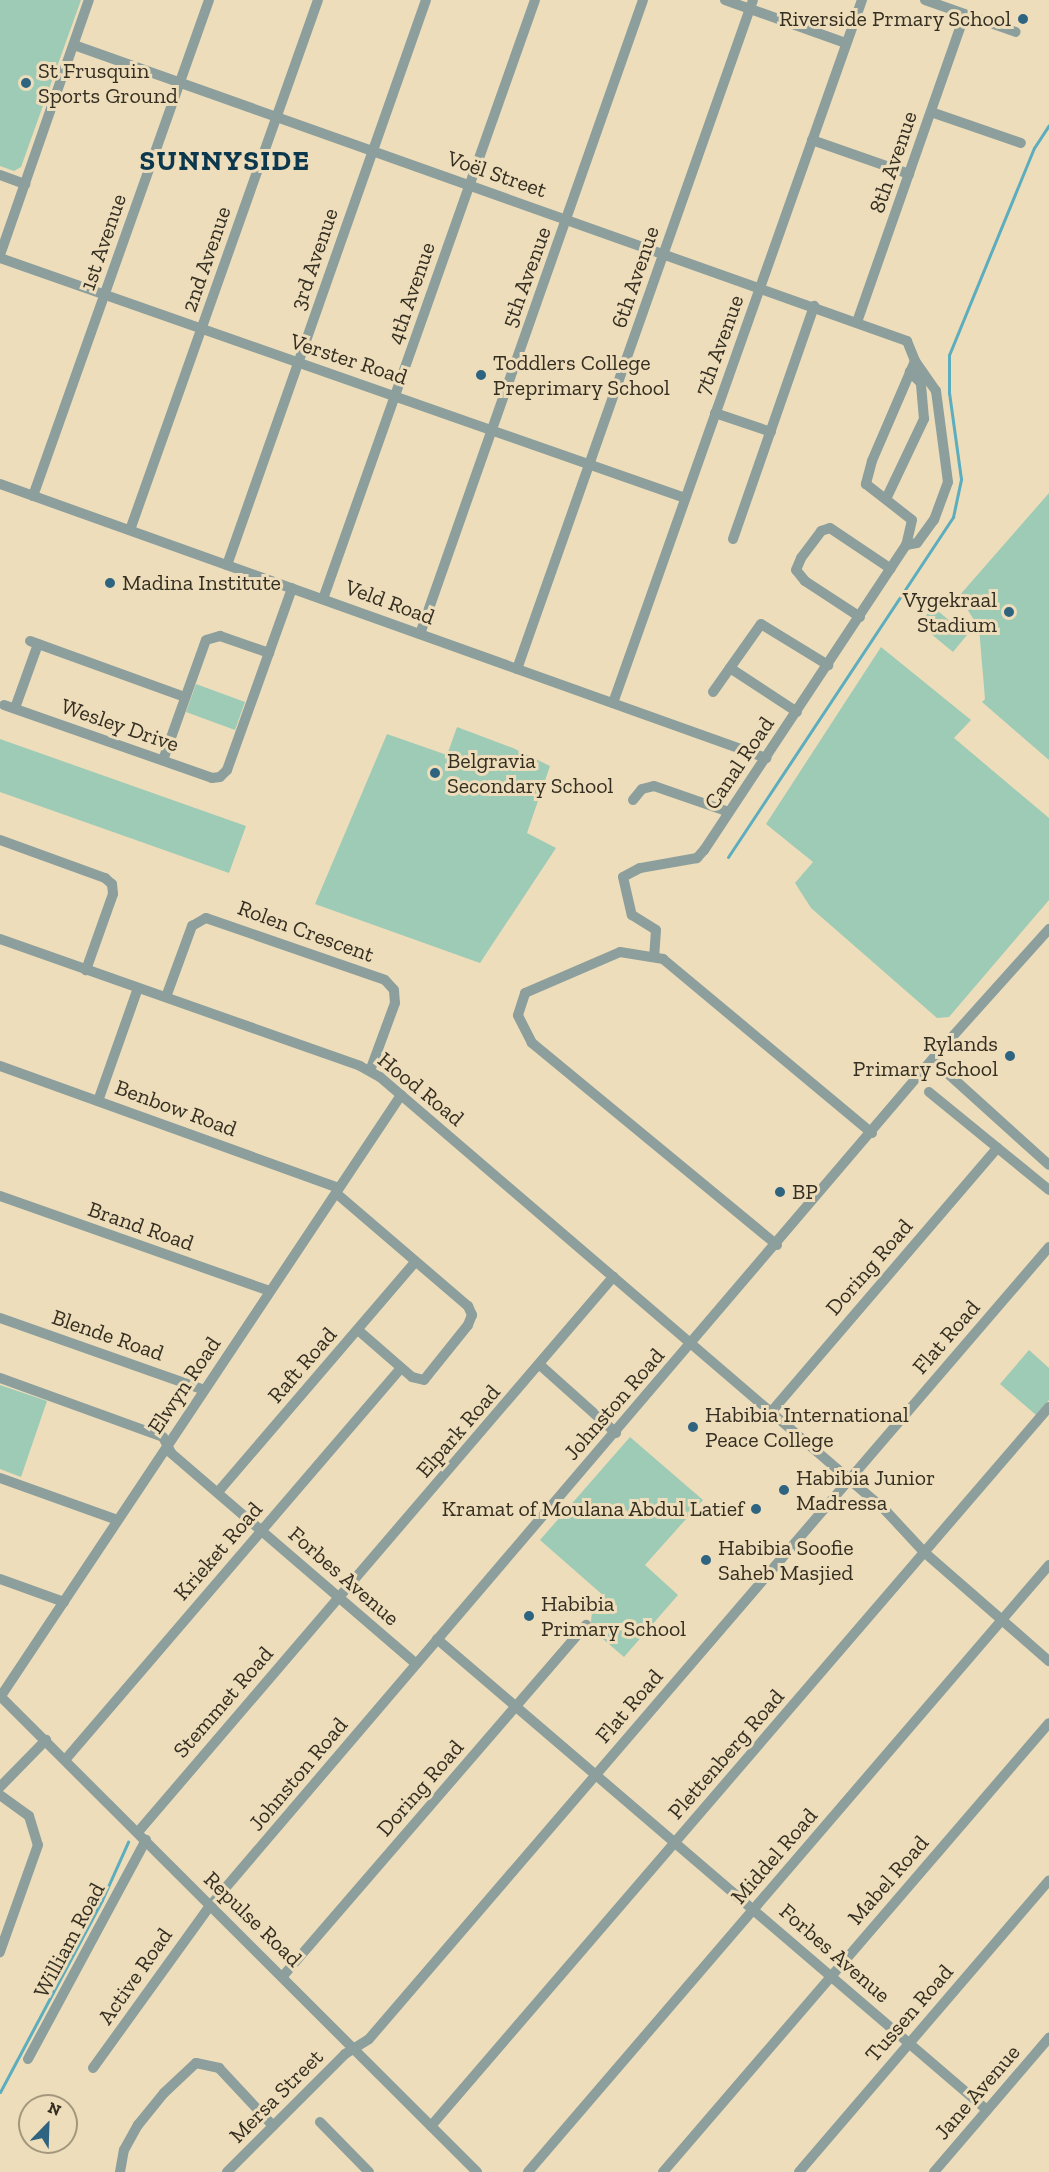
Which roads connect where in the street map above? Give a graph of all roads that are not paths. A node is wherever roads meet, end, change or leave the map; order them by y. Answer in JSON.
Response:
{"nodes":[{"id":1,"x":89,"y":0,"type":"edge"},
{"id":2,"x":210,"y":0,"type":"edge"},
{"id":3,"x":318,"y":0,"type":"edge"},
{"id":4,"x":426,"y":0,"type":"edge"},
{"id":5,"x":535,"y":0,"type":"edge"},
{"id":6,"x":643,"y":0,"type":"edge"},
{"id":7,"x":725,"y":0,"type":"edge"},
{"id":8,"x":862,"y":0,"type":"edge"},
{"id":9,"x":925,"y":0,"type":"edge"},
{"id":10,"x":751,"y":4,"type":"edge"},
{"id":11,"x":965,"y":14,"type":"junction"},
{"id":12,"x":1016,"y":32,"type":"dead end"},
{"id":13,"x":846,"y":43,"type":"junction"},
{"id":14,"x":74,"y":45,"type":"junction"},
{"id":15,"x":180,"y":82,"type":"junction"},
{"id":16,"x":931,"y":112,"type":"junction"},
{"id":17,"x":277,"y":116,"type":"junction"},
{"id":18,"x":812,"y":140,"type":"junction"},
{"id":19,"x":1021,"y":143,"type":"dead end"},
{"id":20,"x":373,"y":151,"type":"junction"},
{"id":21,"x":909,"y":174,"type":"junction"},
{"id":22,"x":0,"y":175,"type":"edge"},
{"id":23,"x":25,"y":184,"type":"junction"},
{"id":24,"x":470,"y":185,"type":"junction"},
{"id":25,"x":567,"y":219,"type":"junction"},
{"id":26,"x":664,"y":253,"type":"junction"},
{"id":27,"x":0,"y":257,"type":"edge"},
{"id":28,"x":760,"y":287,"type":"junction"},
{"id":29,"x":105,"y":295,"type":"junction"},
{"id":30,"x":814,"y":306,"type":"junction"},
{"id":31,"x":857,"y":322,"type":"junction"},
{"id":32,"x":201,"y":329,"type":"junction"},
{"id":33,"x":915,"y":361,"type":"junction"},
{"id":34,"x":298,"y":363,"type":"junction"},
{"id":35,"x":910,"y":372,"type":"junction"},
{"id":36,"x":396,"y":396,"type":"junction"},
{"id":37,"x":715,"y":413,"type":"junction"},
{"id":38,"x":492,"y":429,"type":"junction"},
{"id":39,"x":771,"y":432,"type":"junction"},
{"id":40,"x":589,"y":464,"type":"junction"},
{"id":41,"x":0,"y":484,"type":"edge"},
{"id":42,"x":33,"y":496,"type":"junction"},
{"id":43,"x":685,"y":498,"type":"junction"},
{"id":44,"x":886,"y":499,"type":"junction"},
{"id":45,"x":130,"y":530,"type":"junction"},
{"id":46,"x":733,"y":539,"type":"dead end"},
{"id":47,"x":906,"y":545,"type":"junction"},
{"id":48,"x":227,"y":565,"type":"junction"},
{"id":49,"x":891,"y":569,"type":"junction"},
{"id":50,"x":292,"y":588,"type":"junction"},
{"id":51,"x":323,"y":599,"type":"junction"},
{"id":52,"x":860,"y":618,"type":"junction"},
{"id":53,"x":420,"y":634,"type":"junction"},
{"id":54,"x":268,"y":653,"type":"junction"},
{"id":55,"x":828,"y":665,"type":"junction"},
{"id":56,"x":729,"y":668,"type":"junction"},
{"id":57,"x":517,"y":669,"type":"junction"},
{"id":58,"x":713,"y":692,"type":"dead end"},
{"id":59,"x":185,"y":697,"type":"junction"},
{"id":60,"x":613,"y":703,"type":"junction"},
{"id":61,"x":797,"y":712,"type":"junction"},
{"id":62,"x":766,"y":758,"type":"junction"},
{"id":63,"x":163,"y":760,"type":"junction"},
{"id":64,"x":633,"y":800,"type":"dead end"},
{"id":65,"x":729,"y":812,"type":"junction"},
{"id":66,"x":0,"y":840,"type":"edge"},
{"id":67,"x":1049,"y":929,"type":"edge"},
{"id":68,"x":0,"y":939,"type":"edge"},
{"id":69,"x":654,"y":956,"type":"junction"},
{"id":70,"x":86,"y":970,"type":"junction"},
{"id":71,"x":138,"y":988,"type":"junction"},
{"id":72,"x":166,"y":997,"type":"junction"},
{"id":73,"x":935,"y":1056,"type":"junction"},
{"id":74,"x":0,"y":1066,"type":"edge"},
{"id":75,"x":370,"y":1071,"type":"junction"},
{"id":76,"x":929,"y":1092,"type":"dead end"},
{"id":77,"x":401,"y":1095,"type":"junction"},
{"id":78,"x":98,"y":1101,"type":"junction"},
{"id":79,"x":872,"y":1132,"type":"junction"},
{"id":80,"x":998,"y":1148,"type":"junction"},
{"id":81,"x":1049,"y":1165,"type":"edge"},
{"id":82,"x":338,"y":1190,"type":"junction"},
{"id":83,"x":1049,"y":1190,"type":"edge"},
{"id":84,"x":0,"y":1196,"type":"edge"},
{"id":85,"x":777,"y":1245,"type":"junction"},
{"id":86,"x":1049,"y":1247,"type":"edge"},
{"id":87,"x":416,"y":1262,"type":"junction"},
{"id":88,"x":613,"y":1277,"type":"junction"},
{"id":89,"x":270,"y":1291,"type":"junction"},
{"id":90,"x":0,"y":1318,"type":"edge"},
{"id":91,"x":358,"y":1330,"type":"junction"},
{"id":92,"x":692,"y":1344,"type":"junction"},
{"id":93,"x":540,"y":1365,"type":"junction"},
{"id":94,"x":400,"y":1368,"type":"junction"},
{"id":95,"x":0,"y":1378,"type":"edge"},
{"id":96,"x":204,"y":1390,"type":"junction"},
{"id":97,"x":1049,"y":1407,"type":"edge"},
{"id":98,"x":771,"y":1412,"type":"junction"},
{"id":99,"x":616,"y":1433,"type":"junction"},
{"id":100,"x":167,"y":1446,"type":"junction"},
{"id":101,"x":0,"y":1478,"type":"edge"},
{"id":102,"x":849,"y":1480,"type":"junction"},
{"id":103,"x":218,"y":1492,"type":"junction"},
{"id":104,"x":117,"y":1520,"type":"junction"},
{"id":105,"x":262,"y":1531,"type":"junction"},
{"id":106,"x":924,"y":1552,"type":"junction"},
{"id":107,"x":1049,"y":1564,"type":"edge"},
{"id":108,"x":0,"y":1580,"type":"edge"},
{"id":109,"x":338,"y":1598,"type":"junction"},
{"id":110,"x":64,"y":1602,"type":"junction"},
{"id":111,"x":1002,"y":1620,"type":"junction"},
{"id":112,"x":586,"y":1625,"type":"dead end"},
{"id":113,"x":437,"y":1639,"type":"junction"},
{"id":114,"x":1049,"y":1661,"type":"edge"},
{"id":115,"x":416,"y":1664,"type":"junction"},
{"id":116,"x":0,"y":1696,"type":"edge"},
{"id":117,"x":516,"y":1706,"type":"junction"},
{"id":118,"x":1049,"y":1723,"type":"edge"},
{"id":119,"x":46,"y":1740,"type":"junction"},
{"id":120,"x":65,"y":1760,"type":"junction"},
{"id":121,"x":596,"y":1774,"type":"junction"},
{"id":122,"x":0,"y":1787,"type":"edge"},
{"id":123,"x":0,"y":1795,"type":"edge"},
{"id":124,"x":142,"y":1836,"type":"junction"},
{"id":125,"x":676,"y":1842,"type":"junction"},
{"id":126,"x":1049,"y":1880,"type":"edge"},
{"id":127,"x":210,"y":1906,"type":"junction"},
{"id":128,"x":753,"y":1909,"type":"junction"},
{"id":129,"x":0,"y":1952,"type":"edge"},
{"id":130,"x":832,"y":1975,"type":"junction"},
{"id":131,"x":283,"y":1976,"type":"junction"},
{"id":132,"x":1049,"y":2038,"type":"edge"},
{"id":133,"x":909,"y":2044,"type":"junction"},
{"id":134,"x":354,"y":2050,"type":"junction"},
{"id":135,"x":28,"y":2059,"type":"dead end"},
{"id":136,"x":93,"y":2068,"type":"dead end"},
{"id":137,"x":987,"y":2110,"type":"junction"},
{"id":138,"x":320,"y":2122,"type":"dead end"},
{"id":139,"x":273,"y":2126,"type":"junction"},
{"id":140,"x":431,"y":2126,"type":"junction"},
{"id":141,"x":120,"y":2172,"type":"edge"},
{"id":142,"x":227,"y":2172,"type":"edge"},
{"id":143,"x":369,"y":2172,"type":"edge"},
{"id":144,"x":477,"y":2172,"type":"edge"},
{"id":145,"x":528,"y":2172,"type":"edge"},
{"id":146,"x":663,"y":2172,"type":"edge"},
{"id":147,"x":799,"y":2172,"type":"edge"},
{"id":148,"x":934,"y":2172,"type":"edge"}],
"edges":[{"from":1,"to":14,"type":"street"},
{"from":2,"to":15,"type":"street","name":"1st Avenue"},
{"from":3,"to":17,"type":"street","name":"2nd Avenue"},
{"from":4,"to":20,"type":"street","name":"3rd Avenue"},
{"from":5,"to":24,"type":"street","name":"4th Avenue"},
{"from":6,"to":25,"type":"street","name":"5th Avenue"},
{"from":7,"to":10,"type":"street"},
{"from":8,"to":13,"type":"street","name":"7th Avenue"},
{"from":9,"to":11,"type":"street"},
{"from":10,"to":13,"type":"street"},
{"from":10,"to":26,"type":"street","name":"6th Avenue"},
{"from":11,"to":12,"type":"street"},
{"from":11,"to":16,"type":"street","name":"8th Avenue"},
{"from":13,"to":18,"type":"street","name":"7th Avenue"},
{"from":14,"to":15,"type":"street","name":"Voël Street"},
{"from":14,"to":23,"type":"street"},
{"from":15,"to":17,"type":"street","name":"Voël Street"},
{"from":15,"to":29,"type":"street","name":"1st Avenue"},
{"from":16,"to":19,"type":"street"},
{"from":16,"to":21,"type":"street","name":"8th Avenue"},
{"from":17,"to":20,"type":"street","name":"Voël Street"},
{"from":17,"to":32,"type":"street","name":"2nd Avenue"},
{"from":18,"to":21,"type":"street"},
{"from":18,"to":28,"type":"street","name":"7th Avenue"},
{"from":20,"to":24,"type":"street","name":"Voël Street"},
{"from":20,"to":34,"type":"street","name":"3rd Avenue"},
{"from":21,"to":31,"type":"street","name":"8th Avenue"},
{"from":22,"to":23,"type":"street"},
{"from":23,"to":27,"type":"street"},
{"from":24,"to":25,"type":"street","name":"Voël Street"},
{"from":24,"to":36,"type":"street","name":"4th Avenue"},
{"from":25,"to":26,"type":"street","name":"Voël Street"},
{"from":25,"to":38,"type":"street","name":"5th Avenue"},
{"from":26,"to":28,"type":"street","name":"Voël Street"},
{"from":26,"to":40,"type":"street","name":"6th Avenue"},
{"from":27,"to":29,"type":"street","name":"Verster Road"},
{"from":28,"to":30,"type":"street","name":"Voël Street"},
{"from":28,"to":37,"type":"street","name":"7th Avenue"},
{"from":29,"to":32,"type":"street","name":"Verster Road"},
{"from":29,"to":42,"type":"street","name":"1st Avenue"},
{"from":30,"to":31,"type":"street","name":"Voël Street"},
{"from":30,"to":39,"type":"street"},
{"from":31,"to":33,"type":"street","name":"Voël Street"},
{"from":32,"to":34,"type":"street","name":"Verster Road"},
{"from":32,"to":45,"type":"street","name":"2nd Avenue"},
{"from":33,"to":35,"type":"street"},
{"from":33,"to":47,"type":"street"},
{"from":34,"to":36,"type":"street","name":"Verster Road"},
{"from":34,"to":48,"type":"street","name":"3rd Avenue"},
{"from":35,"to":44,"type":"street"},
{"from":35,"to":44,"type":"street"},
{"from":36,"to":38,"type":"street","name":"Verster Road"},
{"from":36,"to":51,"type":"street","name":"4th Avenue"},
{"from":37,"to":39,"type":"street"},
{"from":37,"to":43,"type":"street","name":"7th Avenue"},
{"from":38,"to":40,"type":"street","name":"Verster Road"},
{"from":38,"to":53,"type":"street","name":"5th Avenue"},
{"from":39,"to":46,"type":"street"},
{"from":40,"to":43,"type":"street","name":"Verster Road"},
{"from":40,"to":57,"type":"street","name":"6th Avenue"},
{"from":41,"to":42,"type":"street","name":"Veld Road"},
{"from":42,"to":45,"type":"street","name":"Veld Road"},
{"from":43,"to":60,"type":"street","name":"7th Avenue"},
{"from":44,"to":47,"type":"street"},
{"from":45,"to":48,"type":"street","name":"Veld Road"},
{"from":47,"to":49,"type":"street","name":"Canal Road"},
{"from":48,"to":50,"type":"street","name":"Veld Road"},
{"from":49,"to":52,"type":"street","name":"Canal Road"},
{"from":49,"to":52,"type":"street"},
{"from":50,"to":51,"type":"street","name":"Veld Road"},
{"from":50,"to":54,"type":"street"},
{"from":51,"to":53,"type":"street","name":"Veld Road"},
{"from":52,"to":55,"type":"street","name":"Canal Road"},
{"from":53,"to":57,"type":"street","name":"Veld Road"},
{"from":54,"to":59,"type":"street"},
{"from":54,"to":63,"type":"street","name":"Wesley Drive"},
{"from":55,"to":56,"type":"street"},
{"from":55,"to":61,"type":"street","name":"Canal Road"},
{"from":56,"to":58,"type":"street"},
{"from":56,"to":61,"type":"street"},
{"from":57,"to":60,"type":"street","name":"Veld Road"},
{"from":59,"to":63,"type":"street"},
{"from":59,"to":63,"type":"street","name":"Wesley Drive"},
{"from":60,"to":62,"type":"street","name":"Veld Road"},
{"from":61,"to":62,"type":"street","name":"Canal Road"},
{"from":62,"to":65,"type":"street","name":"Canal Road"},
{"from":64,"to":65,"type":"street"},
{"from":65,"to":69,"type":"street","name":"Canal Road"},
{"from":66,"to":70,"type":"street"},
{"from":67,"to":73,"type":"street","name":"Johnston Road"},
{"from":68,"to":70,"type":"street","name":"Hood Road"},
{"from":69,"to":79,"type":"street"},
{"from":69,"to":85,"type":"street"},
{"from":70,"to":71,"type":"street","name":"Hood Road"},
{"from":71,"to":72,"type":"street","name":"Hood Road"},
{"from":71,"to":78,"type":"street"},
{"from":72,"to":75,"type":"street","name":"Hood Road"},
{"from":72,"to":75,"type":"street","name":"Rolen Crescent"},
{"from":73,"to":79,"type":"street","name":"Johnston Road"},
{"from":73,"to":81,"type":"street"},
{"from":74,"to":78,"type":"street","name":"Benbow Road"},
{"from":75,"to":77,"type":"street","name":"Hood Road"},
{"from":76,"to":80,"type":"street"},
{"from":77,"to":82,"type":"street","name":"Elwyn Road"},
{"from":77,"to":88,"type":"street","name":"Hood Road"},
{"from":78,"to":82,"type":"street","name":"Benbow Road"},
{"from":79,"to":85,"type":"street","name":"Johnston Road"},
{"from":80,"to":83,"type":"street"},
{"from":80,"to":98,"type":"street","name":"Doring Road"},
{"from":82,"to":87,"type":"street","name":"Benbow Road"},
{"from":82,"to":89,"type":"street","name":"Elwyn Road"},
{"from":84,"to":89,"type":"street","name":"Brand Road"},
{"from":85,"to":92,"type":"street","name":"Johnston Road"},
{"from":86,"to":102,"type":"street","name":"Flat Road"},
{"from":87,"to":91,"type":"street","name":"Raft Road"},
{"from":87,"to":94,"type":"street","name":"Benbow Road"},
{"from":88,"to":92,"type":"street","name":"Hood Road"},
{"from":88,"to":93,"type":"street","name":"Elpark Road"},
{"from":89,"to":96,"type":"street","name":"Elwyn Road"},
{"from":90,"to":96,"type":"street","name":"Blende Road"},
{"from":91,"to":94,"type":"street"},
{"from":91,"to":103,"type":"street","name":"Raft Road"},
{"from":92,"to":98,"type":"street","name":"Hood Road"},
{"from":92,"to":99,"type":"street","name":"Johnston Road"},
{"from":93,"to":99,"type":"street"},
{"from":93,"to":109,"type":"street","name":"Elpark Road"},
{"from":94,"to":105,"type":"street","name":"Krieket Road"},
{"from":95,"to":100,"type":"street","name":"Forbes Avenue"},
{"from":96,"to":100,"type":"street","name":"Elwyn Road"},
{"from":97,"to":106,"type":"street","name":"Plettenberg Road"},
{"from":98,"to":102,"type":"street","name":"Hood Road"},
{"from":99,"to":113,"type":"street","name":"Johnston Road"},
{"from":100,"to":103,"type":"street","name":"Forbes Avenue"},
{"from":100,"to":104,"type":"street","name":"Elwyn Road"},
{"from":101,"to":104,"type":"street"},
{"from":102,"to":106,"type":"street","name":"Hood Road"},
{"from":102,"to":121,"type":"street","name":"Flat Road"},
{"from":103,"to":105,"type":"street","name":"Forbes Avenue"},
{"from":104,"to":110,"type":"street","name":"Elwyn Road"},
{"from":105,"to":109,"type":"street","name":"Forbes Avenue"},
{"from":105,"to":120,"type":"street","name":"Krieket Road"},
{"from":106,"to":111,"type":"street","name":"Hood Road"},
{"from":106,"to":125,"type":"street","name":"Plettenberg Road"},
{"from":107,"to":111,"type":"street","name":"Middel Road"},
{"from":108,"to":110,"type":"street"},
{"from":109,"to":115,"type":"street","name":"Forbes Avenue"},
{"from":109,"to":124,"type":"street","name":"Stemmet Road"},
{"from":110,"to":116,"type":"street","name":"Elwyn Road"},
{"from":111,"to":114,"type":"street","name":"Hood Road"},
{"from":111,"to":128,"type":"street","name":"Middel Road"},
{"from":112,"to":117,"type":"street","name":"Doring Road"},
{"from":113,"to":115,"type":"street","name":"Johnston Road"},
{"from":113,"to":117,"type":"street","name":"Forbes Avenue"},
{"from":115,"to":127,"type":"street","name":"Johnston Road"},
{"from":116,"to":119,"type":"street","name":"Repulse Road"},
{"from":117,"to":121,"type":"street","name":"Forbes Avenue"},
{"from":117,"to":131,"type":"street","name":"Doring Road"},
{"from":118,"to":130,"type":"street","name":"Mabel Road"},
{"from":119,"to":120,"type":"street","name":"Repulse Road"},
{"from":119,"to":122,"type":"street"},
{"from":120,"to":124,"type":"street","name":"Repulse Road"},
{"from":121,"to":125,"type":"street","name":"Forbes Avenue"},
{"from":121,"to":134,"type":"street","name":"Flat Road"},
{"from":123,"to":129,"type":"street"},
{"from":124,"to":127,"type":"street","name":"Repulse Road"},
{"from":124,"to":135,"type":"street","name":"William Road"},
{"from":125,"to":128,"type":"street","name":"Forbes Avenue"},
{"from":125,"to":140,"type":"street","name":"Plettenberg Road"},
{"from":126,"to":133,"type":"street","name":"Tussen Road"},
{"from":127,"to":131,"type":"street","name":"Repulse Road"},
{"from":127,"to":136,"type":"street","name":"Active Road"},
{"from":128,"to":130,"type":"street","name":"Forbes Avenue"},
{"from":128,"to":145,"type":"street","name":"Middel Road"},
{"from":130,"to":133,"type":"street","name":"Forbes Avenue"},
{"from":130,"to":146,"type":"street","name":"Mabel Road"},
{"from":131,"to":134,"type":"street","name":"Repulse Road"},
{"from":132,"to":137,"type":"street","name":"Jane Avenue"},
{"from":133,"to":137,"type":"street","name":"Forbes Avenue"},
{"from":133,"to":147,"type":"street","name":"Tussen Road"},
{"from":134,"to":139,"type":"street","name":"Mersa Street"},
{"from":134,"to":140,"type":"street","name":"Repulse Road"},
{"from":137,"to":148,"type":"street","name":"Jane Avenue"},
{"from":138,"to":143,"type":"street"},
{"from":139,"to":141,"type":"street"},
{"from":139,"to":142,"type":"street","name":"Mersa Street"},
{"from":140,"to":144,"type":"street","name":"Repulse Road"}]}
